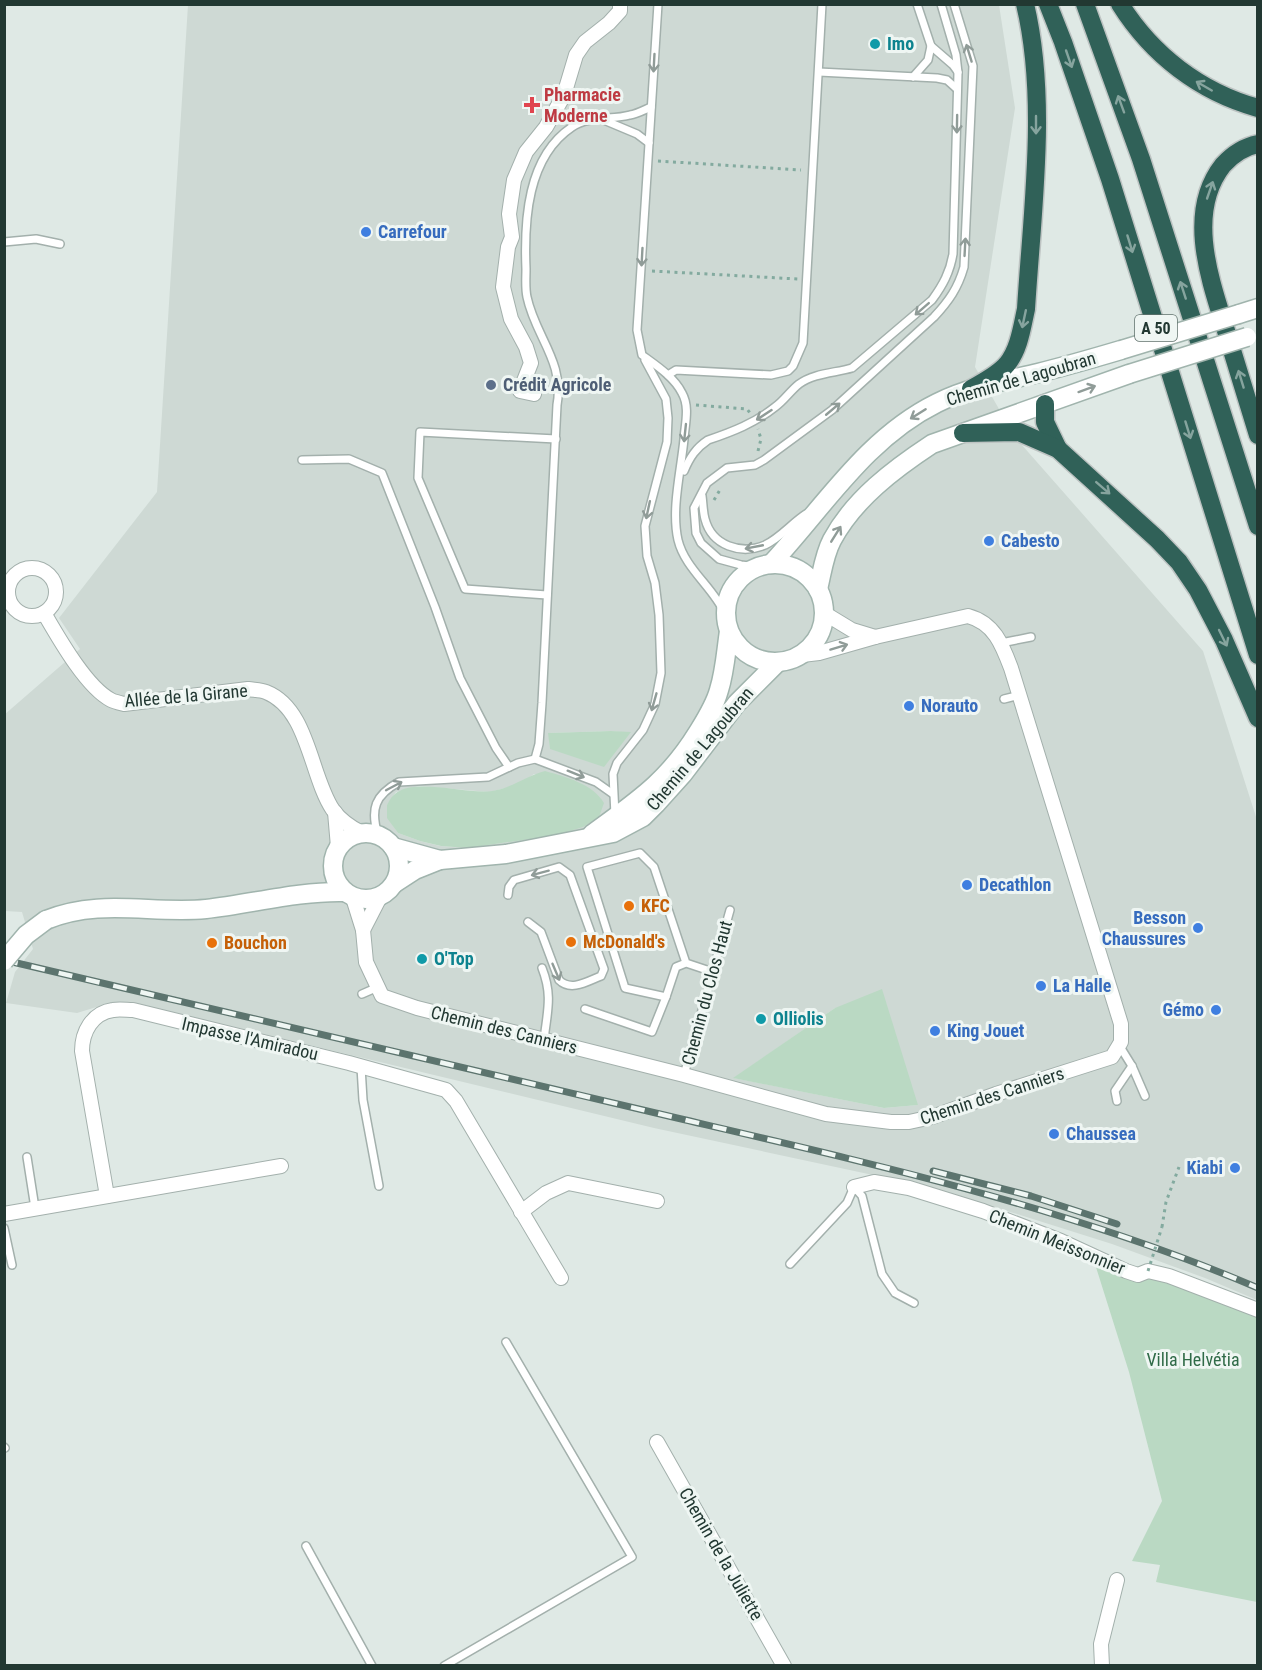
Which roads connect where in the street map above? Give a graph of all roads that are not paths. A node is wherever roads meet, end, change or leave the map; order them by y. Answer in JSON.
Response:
{"nodes":[{"id":1,"x":620,"y":4,"type":"edge"},
{"id":2,"x":658,"y":4,"type":"edge"},
{"id":3,"x":822,"y":4,"type":"edge"},
{"id":4,"x":917,"y":4,"type":"edge"},
{"id":5,"x":941,"y":4,"type":"edge"},
{"id":6,"x":954,"y":4,"type":"edge"},
{"id":7,"x":1024,"y":4,"type":"edge"},
{"id":8,"x":1047,"y":4,"type":"edge"},
{"id":9,"x":1085,"y":4,"type":"edge"},
{"id":10,"x":1119,"y":4,"type":"edge"},
{"id":11,"x":931,"y":46,"type":"junction"},
{"id":12,"x":819,"y":72,"type":"junction"},
{"id":13,"x":958,"y":73,"type":"junction"},
{"id":14,"x":913,"y":77,"type":"junction"},
{"id":15,"x":957,"y":89,"type":"junction"},
{"id":16,"x":651,"y":107,"type":"junction"},
{"id":17,"x":1257,"y":108,"type":"edge"},
{"id":18,"x":604,"y":120,"type":"junction"},
{"id":19,"x":649,"y":143,"type":"junction"},
{"id":20,"x":1253,"y":144,"type":"edge"},
{"id":21,"x":4,"y":242,"type":"edge"},
{"id":22,"x":60,"y":244,"type":"dead end"},
{"id":23,"x":1257,"y":308,"type":"edge"},
{"id":24,"x":1252,"y":335,"type":"edge"},
{"id":25,"x":642,"y":355,"type":"junction"},
{"id":26,"x":1066,"y":366,"type":"junction"},
{"id":27,"x":668,"y":375,"type":"junction"},
{"id":28,"x":971,"y":389,"type":"junction"},
{"id":29,"x":534,"y":394,"type":"dead end"},
{"id":30,"x":1045,"y":404,"type":"junction"},
{"id":31,"x":963,"y":433,"type":"junction"},
{"id":32,"x":1257,"y":435,"type":"edge"},
{"id":33,"x":556,"y":439,"type":"junction"},
{"id":34,"x":1058,"y":449,"type":"junction"},
{"id":35,"x":302,"y":460,"type":"dead end"},
{"id":36,"x":679,"y":485,"type":"junction"},
{"id":37,"x":702,"y":496,"type":"junction"},
{"id":38,"x":821,"y":505,"type":"junction"},
{"id":39,"x":1257,"y":526,"type":"edge"},
{"id":40,"x":764,"y":565,"type":"junction"},
{"id":41,"x":819,"y":590,"type":"junction"},
{"id":42,"x":547,"y":595,"type":"junction"},
{"id":43,"x":44,"y":613,"type":"dead end"},
{"id":44,"x":825,"y":614,"type":"junction"},
{"id":45,"x":727,"y":622,"type":"junction"},
{"id":46,"x":875,"y":637,"type":"junction"},
{"id":47,"x":1030,"y":637,"type":"dead end"},
{"id":48,"x":1001,"y":643,"type":"junction"},
{"id":49,"x":802,"y":655,"type":"junction"},
{"id":50,"x":1257,"y":655,"type":"edge"},
{"id":51,"x":777,"y":663,"type":"junction"},
{"id":52,"x":1020,"y":695,"type":"junction"},
{"id":53,"x":1004,"y":699,"type":"dead end"},
{"id":54,"x":1257,"y":718,"type":"edge"},
{"id":55,"x":535,"y":759,"type":"junction"},
{"id":56,"x":509,"y":767,"type":"junction"},
{"id":57,"x":613,"y":794,"type":"junction"},
{"id":58,"x":334,"y":812,"type":"junction"},
{"id":59,"x":616,"y":817,"type":"junction"},
{"id":60,"x":370,"y":834,"type":"junction"},
{"id":61,"x":584,"y":839,"type":"junction"},
{"id":62,"x":338,"y":847,"type":"junction"},
{"id":63,"x":393,"y":847,"type":"junction"},
{"id":64,"x":440,"y":860,"type":"junction"},
{"id":65,"x":332,"y":866,"type":"junction"},
{"id":66,"x":395,"y":883,"type":"junction"},
{"id":67,"x":309,"y":892,"type":"junction"},
{"id":68,"x":348,"y":895,"type":"junction"},
{"id":69,"x":508,"y":895,"type":"dead end"},
{"id":70,"x":380,"y":897,"type":"junction"},
{"id":71,"x":730,"y":910,"type":"dead end"},
{"id":72,"x":528,"y":922,"type":"dead end"},
{"id":73,"x":363,"y":930,"type":"junction"},
{"id":74,"x":4,"y":961,"type":"edge"},
{"id":75,"x":686,"y":963,"type":"junction"},
{"id":76,"x":542,"y":968,"type":"dead end"},
{"id":77,"x":713,"y":972,"type":"junction"},
{"id":78,"x":378,"y":987,"type":"junction"},
{"id":79,"x":362,"y":994,"type":"dead end"},
{"id":80,"x":666,"y":997,"type":"junction"},
{"id":81,"x":585,"y":1009,"type":"dead end"},
{"id":82,"x":544,"y":1041,"type":"junction"},
{"id":83,"x":1119,"y":1045,"type":"junction"},
{"id":84,"x":360,"y":1066,"type":"junction"},
{"id":85,"x":1132,"y":1066,"type":"junction"},
{"id":86,"x":684,"y":1075,"type":"junction"},
{"id":87,"x":1145,"y":1096,"type":"dead end"},
{"id":88,"x":1117,"y":1101,"type":"dead end"},
{"id":89,"x":27,"y":1157,"type":"dead end"},
{"id":90,"x":281,"y":1166,"type":"dead end"},
{"id":91,"x":379,"y":1186,"type":"dead end"},
{"id":92,"x":854,"y":1187,"type":"junction"},
{"id":93,"x":107,"y":1196,"type":"junction"},
{"id":94,"x":657,"y":1201,"type":"dead end"},
{"id":95,"x":35,"y":1208,"type":"junction"},
{"id":96,"x":521,"y":1212,"type":"junction"},
{"id":97,"x":4,"y":1214,"type":"edge"},
{"id":98,"x":4,"y":1228,"type":"edge"},
{"id":99,"x":790,"y":1264,"type":"dead end"},
{"id":100,"x":12,"y":1265,"type":"dead end"},
{"id":101,"x":561,"y":1278,"type":"dead end"},
{"id":102,"x":915,"y":1303,"type":"dead end"},
{"id":103,"x":1257,"y":1310,"type":"edge"},
{"id":104,"x":506,"y":1342,"type":"dead end"},
{"id":105,"x":657,"y":1442,"type":"dead end"},
{"id":106,"x":306,"y":1546,"type":"dead end"},
{"id":107,"x":1117,"y":1580,"type":"dead end"},
{"id":108,"x":372,"y":1665,"type":"edge"},
{"id":109,"x":444,"y":1665,"type":"edge"},
{"id":110,"x":784,"y":1665,"type":"edge"},
{"id":111,"x":1102,"y":1665,"type":"edge"}],
"edges":[{"from":1,"to":29,"type":"street"},
{"from":2,"to":16,"type":"lane","one_way":true},
{"from":3,"to":12,"type":"lane"},
{"from":4,"to":11,"type":"lane"},
{"from":5,"to":13,"type":"lane"},
{"from":37,"to":6,"type":"lane","one_way":true},
{"from":7,"to":28,"type":"highway","one_way":true},
{"from":8,"to":50,"type":"highway","number":"A 50","one_way":true},
{"from":39,"to":9,"type":"highway","number":"A 50","one_way":true},
{"from":17,"to":10,"type":"highway","one_way":true},
{"from":11,"to":13,"type":"lane"},
{"from":11,"to":14,"type":"lane"},
{"from":12,"to":14,"type":"lane"},
{"from":12,"to":27,"type":"lane"},
{"from":13,"to":15,"type":"lane"},
{"from":14,"to":15,"type":"lane"},
{"from":15,"to":36,"type":"lane","one_way":true},
{"from":16,"to":18,"type":"lane"},
{"from":16,"to":19,"type":"lane"},
{"from":18,"to":19,"type":"lane"},
{"from":18,"to":33,"type":"lane"},
{"from":19,"to":25,"type":"lane","one_way":true},
{"from":32,"to":20,"type":"highway","one_way":true},
{"from":21,"to":22,"type":"lane"},
{"from":23,"to":26,"type":"main road","name":"Chemin de Lagoubran","bridge":true},
{"from":30,"to":24,"type":"main road","name":"Chemin de Lagoubran","one_way":true,"bridge":true},
{"from":25,"to":27,"type":"lane"},
{"from":25,"to":57,"type":"lane","one_way":true},
{"from":26,"to":28,"type":"main road","name":"Chemin de Lagoubran"},
{"from":26,"to":30,"type":"main road"},
{"from":27,"to":36,"type":"lane","one_way":true},
{"from":28,"to":38,"type":"main road","name":"Chemin de Lagoubran","one_way":true},
{"from":30,"to":31,"type":"main road","name":"Chemin de Lagoubran"},
{"from":30,"to":34,"type":"highway"},
{"from":31,"to":34,"type":"highway"},
{"from":41,"to":31,"type":"main road","name":"Chemin de Lagoubran","one_way":true},
{"from":33,"to":42,"type":"lane"},
{"from":33,"to":42,"type":"lane"},
{"from":34,"to":54,"type":"highway","one_way":true},
{"from":35,"to":56,"type":"lane"},
{"from":36,"to":45,"type":"lane"},
{"from":38,"to":37,"type":"lane","one_way":true},
{"from":37,"to":40,"type":"lane"},
{"from":38,"to":40,"type":"main road","name":"Chemin de Lagoubran"},
{"from":40,"to":41,"type":"main road"},
{"from":40,"to":45,"type":"main road"},
{"from":41,"to":44,"type":"main road"},
{"from":42,"to":55,"type":"lane"},
{"from":43,"to":58,"type":"street","name":"Allée de la Girane"},
{"from":44,"to":46,"type":"street"},
{"from":44,"to":49,"type":"main road"},
{"from":45,"to":51,"type":"main road"},
{"from":45,"to":59,"type":"main road","name":"Chemin de Lagoubran"},
{"from":46,"to":48,"type":"street"},
{"from":49,"to":46,"type":"street","one_way":true},
{"from":47,"to":48,"type":"lane"},
{"from":48,"to":52,"type":"street"},
{"from":49,"to":51,"type":"main road"},
{"from":51,"to":61,"type":"main road","name":"Chemin de Lagoubran"},
{"from":52,"to":53,"type":"lane"},
{"from":52,"to":83,"type":"street"},
{"from":55,"to":56,"type":"lane"},
{"from":55,"to":57,"type":"lane","one_way":true},
{"from":60,"to":56,"type":"lane","one_way":true},
{"from":57,"to":59,"type":"lane"},
{"from":58,"to":60,"type":"street","name":"Allée de la Girane"},
{"from":58,"to":62,"type":"street","name":"Allée de la Girane"},
{"from":59,"to":61,"type":"main road","name":"Chemin de Lagoubran"},
{"from":60,"to":62,"type":"main road"},
{"from":60,"to":63,"type":"main road"},
{"from":61,"to":64,"type":"main road","name":"Chemin de Lagoubran"},
{"from":62,"to":65,"type":"main road"},
{"from":63,"to":64,"type":"main road","name":"Chemin de Lagoubran"},
{"from":63,"to":66,"type":"main road"},
{"from":64,"to":66,"type":"main road","name":"Chemin de Lagoubran"},
{"from":65,"to":67,"type":"main road"},
{"from":65,"to":68,"type":"main road"},
{"from":66,"to":70,"type":"main road"},
{"from":67,"to":68,"type":"main road"},
{"from":67,"to":74,"type":"main road","bridge":true},
{"from":68,"to":70,"type":"main road"},
{"from":68,"to":73,"type":"street","name":"Chemin des Canniers"},
{"from":72,"to":69,"type":"lane","one_way":true},
{"from":70,"to":73,"type":"street"},
{"from":71,"to":77,"type":"lane","name":"Chemin du Clos Haut"},
{"from":73,"to":78,"type":"street","name":"Chemin des Canniers"},
{"from":75,"to":77,"type":"lane"},
{"from":75,"to":80,"type":"lane"},
{"from":75,"to":80,"type":"lane"},
{"from":76,"to":82,"type":"lane"},
{"from":77,"to":86,"type":"lane","name":"Chemin du Clos Haut"},
{"from":78,"to":79,"type":"lane"},
{"from":78,"to":82,"type":"street","name":"Chemin des Canniers"},
{"from":80,"to":81,"type":"lane"},
{"from":82,"to":86,"type":"street","name":"Chemin des Canniers"},
{"from":83,"to":85,"type":"lane"},
{"from":83,"to":86,"type":"street","name":"Chemin des Canniers"},
{"from":84,"to":91,"type":"lane"},
{"from":84,"to":93,"type":"street","name":"Impasse l'Amiradou"},
{"from":84,"to":96,"type":"street","name":"Impasse l'Amiradou"},
{"from":85,"to":87,"type":"lane"},
{"from":85,"to":88,"type":"lane"},
{"from":89,"to":95,"type":"lane"},
{"from":90,"to":93,"type":"street"},
{"from":92,"to":99,"type":"lane"},
{"from":92,"to":102,"type":"lane"},
{"from":92,"to":103,"type":"street","name":"Chemin Meissonnier"},
{"from":93,"to":95,"type":"street"},
{"from":94,"to":96,"type":"street"},
{"from":95,"to":97,"type":"street"},
{"from":96,"to":101,"type":"street","name":"Impasse l'Amiradou"},
{"from":98,"to":100,"type":"lane"},
{"from":104,"to":109,"type":"lane"},
{"from":105,"to":110,"type":"street","name":"Chemin de la Juliette"},
{"from":106,"to":108,"type":"lane"},
{"from":107,"to":111,"type":"street"}]}
